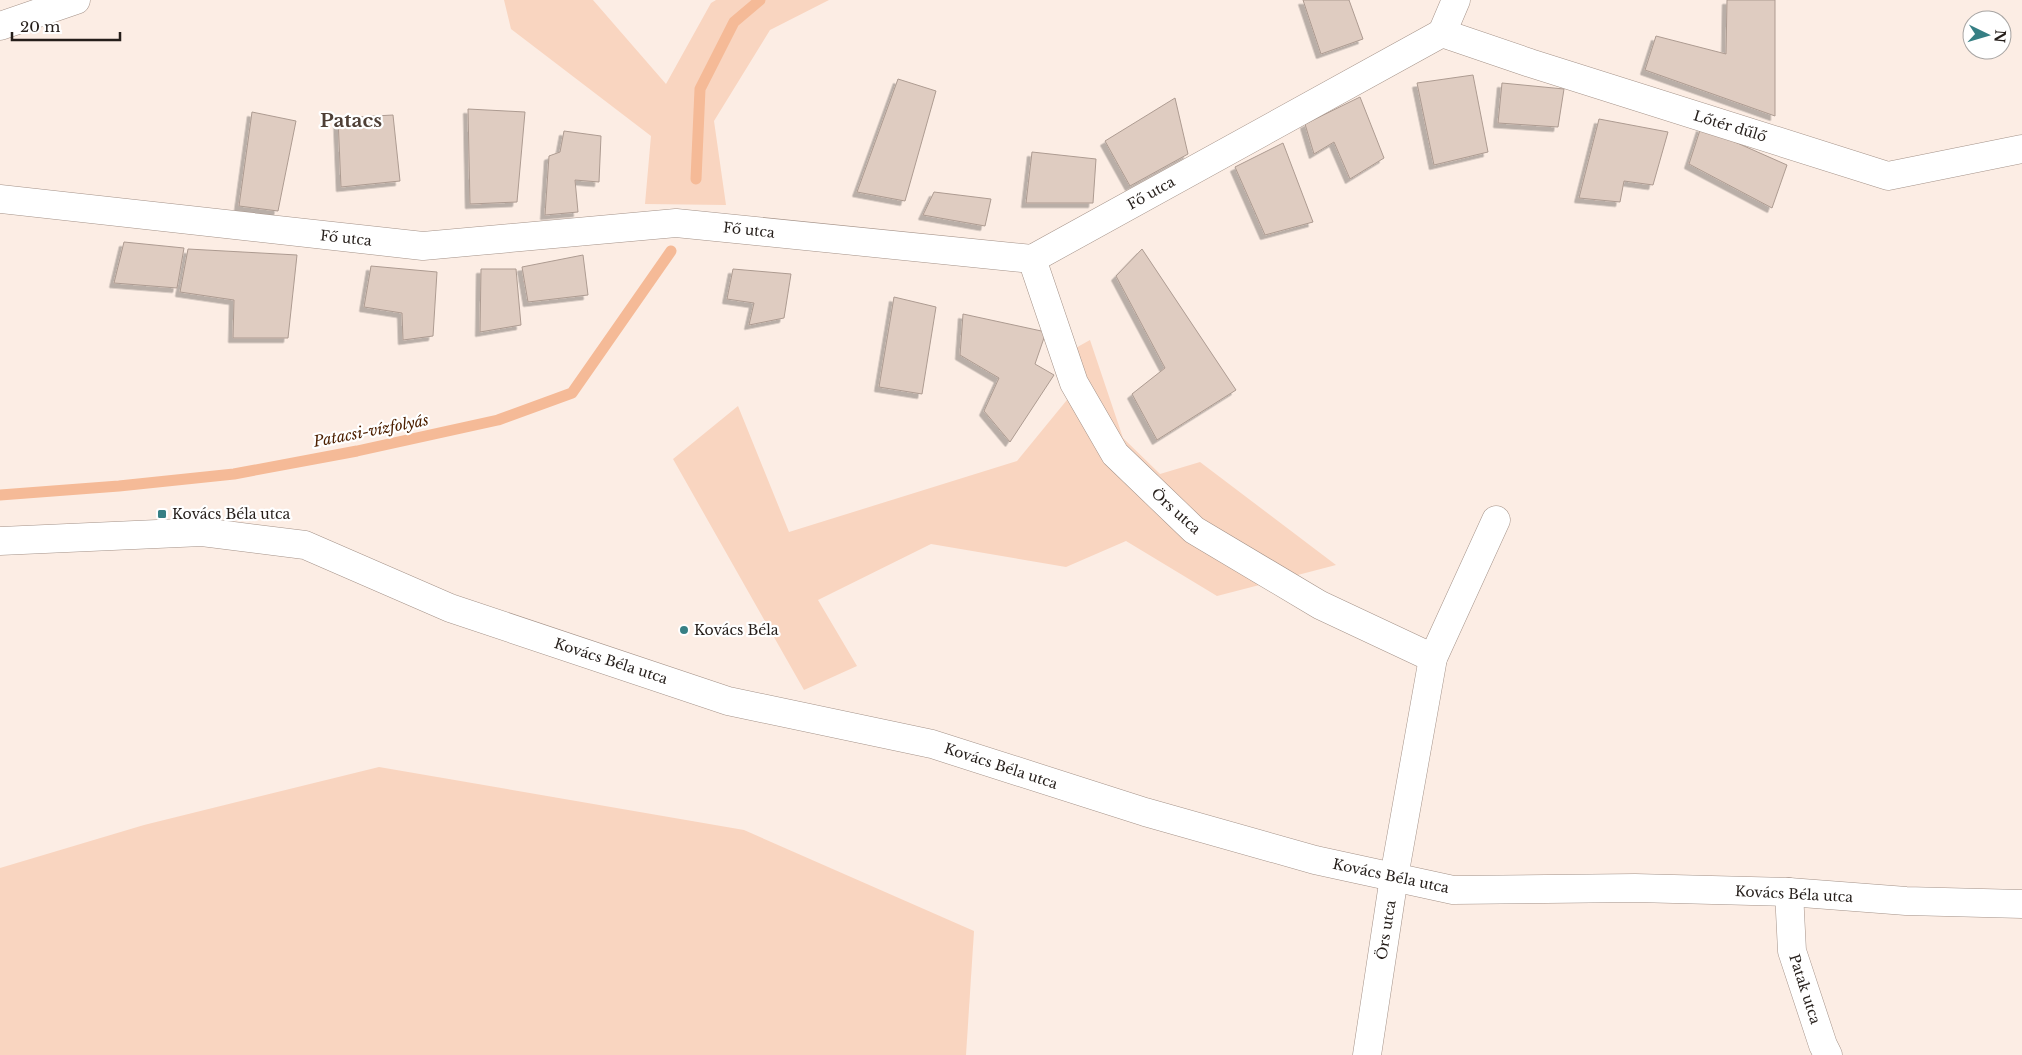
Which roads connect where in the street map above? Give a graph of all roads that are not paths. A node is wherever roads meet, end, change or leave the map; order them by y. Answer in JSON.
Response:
{"nodes":[{"id":1,"x":76,"y":0,"type":"edge"},
{"id":2,"x":1456,"y":0,"type":"edge"},
{"id":3,"x":0,"y":26,"type":"edge"},
{"id":4,"x":1442,"y":32,"type":"junction"},
{"id":5,"x":2022,"y":148,"type":"edge"},
{"id":6,"x":0,"y":199,"type":"edge"},
{"id":7,"x":1032,"y":258,"type":"junction"},
{"id":8,"x":1496,"y":520,"type":"dead end"},
{"id":9,"x":0,"y":542,"type":"edge"},
{"id":10,"x":1433,"y":658,"type":"junction"},
{"id":11,"x":1394,"y":877,"type":"junction"},
{"id":12,"x":1789,"y":892,"type":"junction"},
{"id":13,"x":2021,"y":904,"type":"edge"},
{"id":14,"x":1367,"y":1055,"type":"edge"},
{"id":15,"x":1828,"y":1055,"type":"edge"}],
"edges":[{"from":1,"to":3,"type":"street"},
{"from":2,"to":4,"type":"street"},
{"from":4,"to":5,"type":"street","name":"Lőtér dűlő"},
{"from":4,"to":7,"type":"street","name":"Fő utca"},
{"from":6,"to":7,"type":"street","name":"Fő utca"},
{"from":7,"to":10,"type":"street","name":"Örs utca"},
{"from":8,"to":10,"type":"street","name":"Örs utca"},
{"from":9,"to":11,"type":"street","name":"Kovács Béla utca"},
{"from":10,"to":11,"type":"street","name":"Örs utca"},
{"from":11,"to":12,"type":"street","name":"Kovács Béla utca"},
{"from":11,"to":14,"type":"street","name":"Örs utca"},
{"from":12,"to":13,"type":"street","name":"Kovács Béla utca"},
{"from":12,"to":15,"type":"street","name":"Patak utca"}]}
